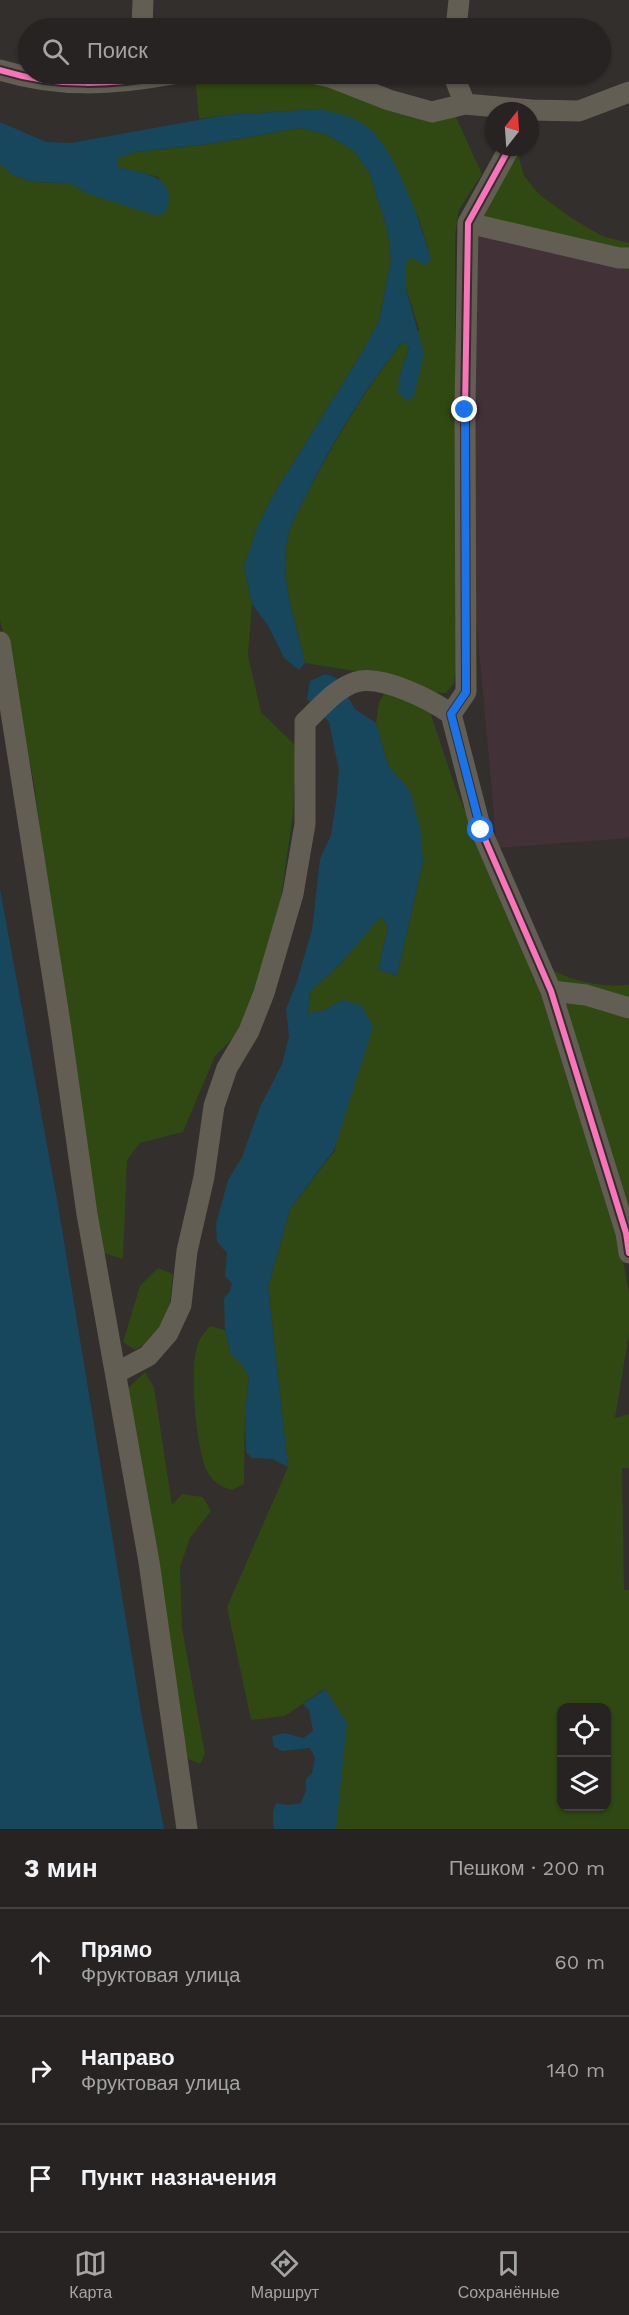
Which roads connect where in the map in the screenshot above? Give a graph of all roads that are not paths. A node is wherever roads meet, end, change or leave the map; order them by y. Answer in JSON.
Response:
{"nodes":[{"id":1,"x":143,"y":0,"type":"edge"},
{"id":2,"x":459,"y":0,"type":"edge"},
{"id":3,"x":142,"y":18,"type":"edge"},
{"id":4,"x":457,"y":18,"type":"edge"},
{"id":5,"x":0,"y":70,"type":"edge"},
{"id":6,"x":18,"y":74,"type":"edge"},
{"id":7,"x":350,"y":84,"type":"edge"},
{"id":8,"x":457,"y":84,"type":"edge"},
{"id":9,"x":629,"y":92,"type":"edge"},
{"id":10,"x":465,"y":104,"type":"junction"},
{"id":11,"x":485,"y":106,"type":"edge"},
{"id":12,"x":539,"y":111,"type":"edge"},
{"id":13,"x":505,"y":156,"type":"edge"},
{"id":14,"x":468,"y":223,"type":"junction"},
{"id":15,"x":629,"y":258,"type":"edge"},
{"id":16,"x":0,"y":642,"type":"edge"},
{"id":17,"x":451,"y":714,"type":"junction"},
{"id":18,"x":551,"y":991,"type":"junction"},
{"id":19,"x":629,"y":1008,"type":"edge"},
{"id":20,"x":629,"y":1253,"type":"edge"},
{"id":21,"x":116,"y":1373,"type":"junction"},
{"id":22,"x":187,"y":1829,"type":"edge"}],
"edges":[{"from":1,"to":3,"type":"street"},
{"from":2,"to":4,"type":"street"},
{"from":5,"to":6,"type":"street"},
{"from":7,"to":10,"type":"street"},
{"from":8,"to":10,"type":"street"},
{"from":9,"to":12,"type":"street"},
{"from":10,"to":11,"type":"street"},
{"from":13,"to":14,"type":"street"},
{"from":14,"to":15,"type":"street"},
{"from":14,"to":17,"type":"street"},
{"from":16,"to":21,"type":"street"},
{"from":17,"to":18,"type":"street"},
{"from":17,"to":21,"type":"street"},
{"from":18,"to":19,"type":"street"},
{"from":18,"to":20,"type":"street"},
{"from":21,"to":22,"type":"street"}]}
